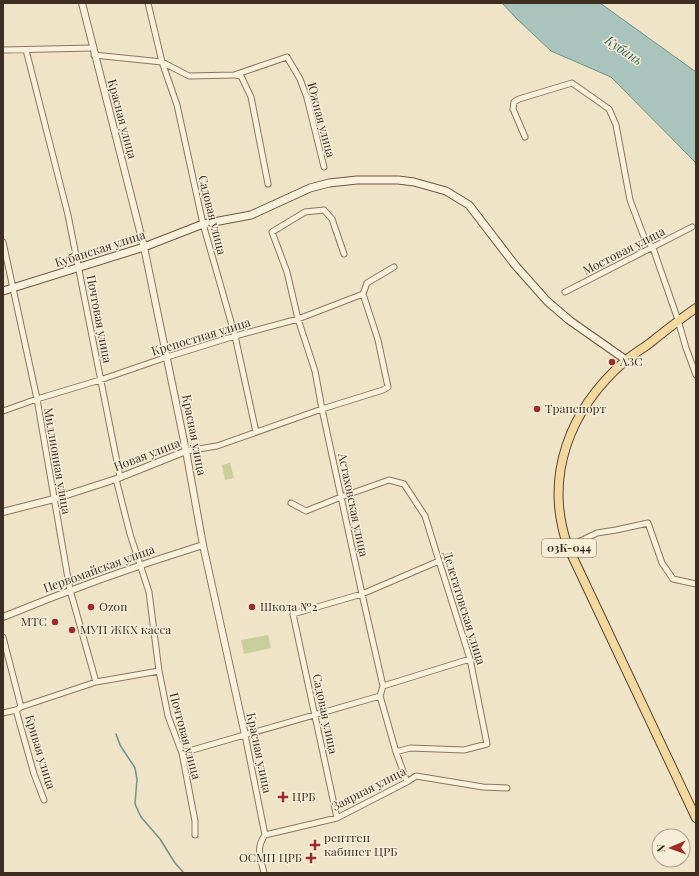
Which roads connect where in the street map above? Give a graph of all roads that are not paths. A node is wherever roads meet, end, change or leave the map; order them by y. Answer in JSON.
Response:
{"nodes":[{"id":1,"x":82,"y":3,"type":"edge"},
{"id":2,"x":148,"y":3,"type":"edge"},
{"id":3,"x":92,"y":48,"type":"junction"},
{"id":4,"x":3,"y":50,"type":"edge"},
{"id":5,"x":26,"y":50,"type":"junction"},
{"id":6,"x":94,"y":55,"type":"junction"},
{"id":7,"x":162,"y":62,"type":"junction"},
{"id":8,"x":234,"y":75,"type":"junction"},
{"id":9,"x":525,"y":138,"type":"dead end"},
{"id":10,"x":324,"y":167,"type":"dead end"},
{"id":11,"x":268,"y":184,"type":"dead end"},
{"id":12,"x":203,"y":224,"type":"junction"},
{"id":13,"x":692,"y":227,"type":"dead end"},
{"id":14,"x":3,"y":242,"type":"edge"},
{"id":15,"x":144,"y":247,"type":"junction"},
{"id":16,"x":653,"y":248,"type":"junction"},
{"id":17,"x":344,"y":254,"type":"dead end"},
{"id":18,"x":78,"y":267,"type":"junction"},
{"id":19,"x":394,"y":267,"type":"dead end"},
{"id":20,"x":14,"y":288,"type":"junction"},
{"id":21,"x":3,"y":291,"type":"edge"},
{"id":22,"x":565,"y":292,"type":"dead end"},
{"id":23,"x":363,"y":294,"type":"junction"},
{"id":24,"x":696,"y":308,"type":"edge"},
{"id":25,"x":298,"y":319,"type":"junction"},
{"id":26,"x":678,"y":320,"type":"junction"},
{"id":27,"x":235,"y":336,"type":"junction"},
{"id":28,"x":167,"y":357,"type":"junction"},
{"id":29,"x":626,"y":360,"type":"junction"},
{"id":30,"x":696,"y":375,"type":"edge"},
{"id":31,"x":100,"y":380,"type":"junction"},
{"id":32,"x":37,"y":399,"type":"junction"},
{"id":33,"x":322,"y":409,"type":"junction"},
{"id":34,"x":3,"y":411,"type":"edge"},
{"id":35,"x":256,"y":432,"type":"junction"},
{"id":36,"x":186,"y":451,"type":"junction"},
{"id":37,"x":118,"y":478,"type":"junction"},
{"id":38,"x":341,"y":497,"type":"junction"},
{"id":39,"x":54,"y":499,"type":"junction"},
{"id":40,"x":291,"y":502,"type":"dead end"},
{"id":41,"x":3,"y":512,"type":"edge"},
{"id":42,"x":203,"y":545,"type":"junction"},
{"id":43,"x":568,"y":547,"type":"junction"},
{"id":44,"x":439,"y":562,"type":"junction"},
{"id":45,"x":140,"y":564,"type":"junction"},
{"id":46,"x":696,"y":584,"type":"edge"},
{"id":47,"x":70,"y":590,"type":"junction"},
{"id":48,"x":362,"y":594,"type":"junction"},
{"id":49,"x":3,"y":617,"type":"edge"},
{"id":50,"x":3,"y":637,"type":"edge"},
{"id":51,"x":470,"y":659,"type":"junction"},
{"id":52,"x":159,"y":671,"type":"junction"},
{"id":53,"x":96,"y":682,"type":"junction"},
{"id":54,"x":383,"y":686,"type":"junction"},
{"id":55,"x":380,"y":696,"type":"junction"},
{"id":56,"x":21,"y":707,"type":"junction"},
{"id":57,"x":16,"y":710,"type":"junction"},
{"id":58,"x":3,"y":713,"type":"edge"},
{"id":59,"x":315,"y":714,"type":"junction"},
{"id":60,"x":245,"y":735,"type":"junction"},
{"id":61,"x":487,"y":744,"type":"joint"},
{"id":62,"x":396,"y":752,"type":"junction"},
{"id":63,"x":182,"y":753,"type":"junction"},
{"id":64,"x":407,"y":782,"type":"junction"},
{"id":65,"x":508,"y":788,"type":"dead end"},
{"id":66,"x":44,"y":800,"type":"dead end"},
{"id":67,"x":337,"y":818,"type":"junction"},
{"id":68,"x":696,"y":818,"type":"edge"},
{"id":69,"x":195,"y":835,"type":"dead end"},
{"id":70,"x":265,"y":835,"type":"junction"},
{"id":71,"x":264,"y":873,"type":"edge"}],
"edges":[{"from":1,"to":3,"type":"street","name":"Красная улица"},
{"from":2,"to":7,"type":"street","name":"Садовая улица"},
{"from":3,"to":5,"type":"street"},
{"from":3,"to":6,"type":"street","name":"Красная улица"},
{"from":4,"to":5,"type":"street"},
{"from":5,"to":18,"type":"street","name":"Почтовая улица"},
{"from":6,"to":7,"type":"street"},
{"from":6,"to":15,"type":"street","name":"Красная улица"},
{"from":7,"to":8,"type":"street"},
{"from":7,"to":12,"type":"street","name":"Садовая улица"},
{"from":8,"to":10,"type":"street","name":"Южная улица"},
{"from":8,"to":11,"type":"street"},
{"from":9,"to":16,"type":"street"},
{"from":12,"to":15,"type":"main road","name":"Кубанская улица"},
{"from":12,"to":27,"type":"street","name":"Садовая улица"},
{"from":12,"to":29,"type":"main road","name":"Кубанская улица"},
{"from":13,"to":16,"type":"street","name":"Мостовая улица"},
{"from":14,"to":20,"type":"street","name":"Миллионная улица"},
{"from":15,"to":18,"type":"main road","name":"Кубанская улица"},
{"from":15,"to":28,"type":"street","name":"Красная улица"},
{"from":16,"to":22,"type":"street","name":"Мостовая улица"},
{"from":16,"to":26,"type":"street"},
{"from":17,"to":25,"type":"street","name":"Астаховская улица"},
{"from":18,"to":20,"type":"main road","name":"Кубанская улица"},
{"from":18,"to":31,"type":"street","name":"Почтовая улица"},
{"from":19,"to":23,"type":"street"},
{"from":20,"to":21,"type":"main road","name":"Кубанская улица"},
{"from":20,"to":32,"type":"street","name":"Миллионная улица"},
{"from":23,"to":25,"type":"street","name":"Крепостная улица"},
{"from":23,"to":33,"type":"street","name":"Новая улица"},
{"from":24,"to":26,"type":"main road","number":"03К-044"},
{"from":25,"to":27,"type":"street","name":"Крепостная улица"},
{"from":25,"to":33,"type":"street","name":"Астаховская улица"},
{"from":26,"to":29,"type":"main road","number":"03К-044"},
{"from":26,"to":30,"type":"street"},
{"from":27,"to":28,"type":"street","name":"Крепостная улица"},
{"from":27,"to":35,"type":"street","name":"Садовая улица"},
{"from":28,"to":31,"type":"street","name":"Крепостная улица"},
{"from":28,"to":36,"type":"street","name":"Красная улица"},
{"from":29,"to":43,"type":"main road","number":"03К-044"},
{"from":31,"to":32,"type":"street","name":"Крепостная улица"},
{"from":31,"to":37,"type":"street","name":"Почтовая улица"},
{"from":32,"to":34,"type":"street","name":"Крепостная улица"},
{"from":32,"to":39,"type":"street","name":"Миллионная улица"},
{"from":33,"to":35,"type":"street","name":"Новая улица"},
{"from":33,"to":38,"type":"street","name":"Астаховская улица"},
{"from":35,"to":36,"type":"street","name":"Новая улица"},
{"from":36,"to":37,"type":"street","name":"Новая улица"},
{"from":36,"to":42,"type":"street","name":"Красная улица"},
{"from":37,"to":39,"type":"street","name":"Новая улица"},
{"from":37,"to":45,"type":"street","name":"Почтовая улица"},
{"from":38,"to":40,"type":"street"},
{"from":38,"to":44,"type":"street","name":"Делегатовская улица"},
{"from":38,"to":48,"type":"street","name":"Астаховская улица"},
{"from":39,"to":41,"type":"street","name":"Новая улица"},
{"from":39,"to":47,"type":"street","name":"Миллионная улица"},
{"from":42,"to":45,"type":"street","name":"Первомайская улица"},
{"from":42,"to":60,"type":"street","name":"Красная улица"},
{"from":43,"to":46,"type":"street"},
{"from":43,"to":68,"type":"main road","number":"03К-044"},
{"from":44,"to":48,"type":"street"},
{"from":44,"to":51,"type":"street","name":"Делегатовская улица"},
{"from":45,"to":47,"type":"street","name":"Первомайская улица"},
{"from":45,"to":52,"type":"street","name":"Почтовая улица"},
{"from":47,"to":49,"type":"street","name":"Первомайская улица"},
{"from":47,"to":53,"type":"street","name":"Миллионная улица"},
{"from":48,"to":54,"type":"street","name":"Астаховская улица"},
{"from":48,"to":59,"type":"street","name":"Садовая улица"},
{"from":50,"to":56,"type":"street","name":"Кривая улица"},
{"from":51,"to":54,"type":"street"},
{"from":51,"to":61,"type":"street","name":"Делегатовская улица"},
{"from":52,"to":53,"type":"street"},
{"from":52,"to":63,"type":"street","name":"Почтовая улица"},
{"from":53,"to":56,"type":"street"},
{"from":54,"to":55,"type":"street","name":"Астаховская улица"},
{"from":55,"to":59,"type":"street"},
{"from":55,"to":62,"type":"street"},
{"from":56,"to":57,"type":"street"},
{"from":57,"to":58,"type":"street"},
{"from":57,"to":66,"type":"street","name":"Кривая улица"},
{"from":59,"to":60,"type":"street"},
{"from":59,"to":67,"type":"street","name":"Садовая улица"},
{"from":60,"to":63,"type":"street"},
{"from":60,"to":70,"type":"street","name":"Красная улица"},
{"from":61,"to":62,"type":"street","name":"Заярная улица"},
{"from":62,"to":64,"type":"street"},
{"from":63,"to":69,"type":"street","name":"Почтовая улица"},
{"from":64,"to":65,"type":"street","name":"Заярная улица"},
{"from":64,"to":67,"type":"street","name":"Заярная улица"},
{"from":67,"to":70,"type":"street","name":"Заярная улица"},
{"from":70,"to":71,"type":"street","name":"Красная улица"}]}
